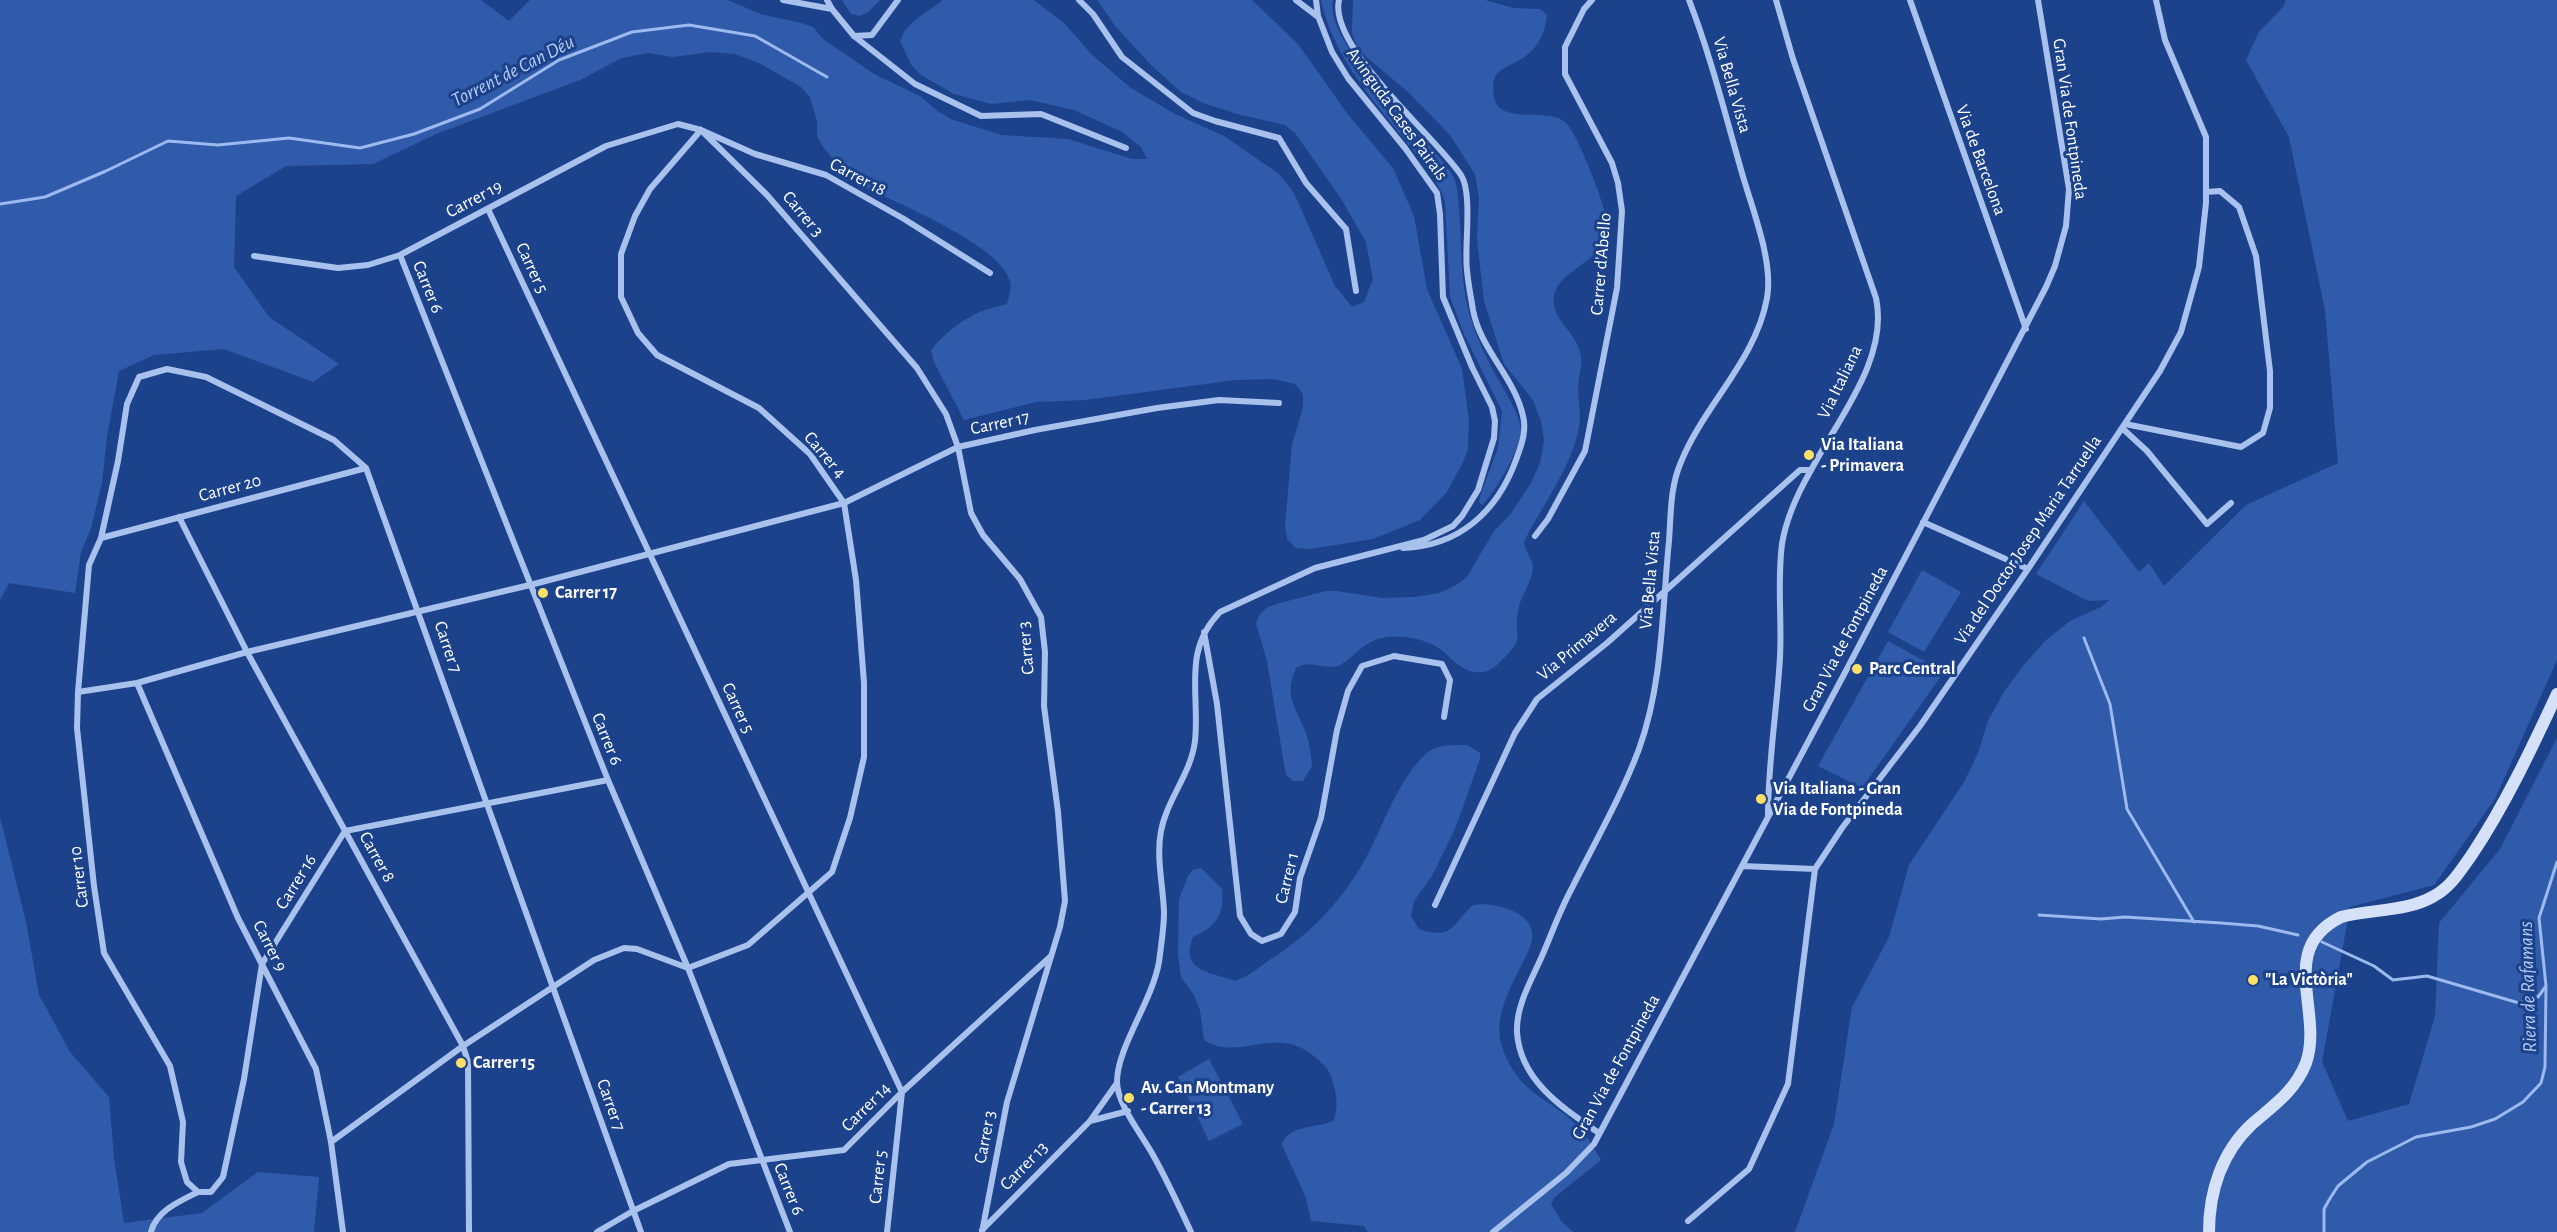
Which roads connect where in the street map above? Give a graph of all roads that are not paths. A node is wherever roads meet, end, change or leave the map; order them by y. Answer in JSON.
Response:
{"nodes":[{"id":1,"x":783,"y":0,"type":"edge"},
{"id":2,"x":827,"y":0,"type":"edge"},
{"id":3,"x":898,"y":0,"type":"edge"},
{"id":4,"x":1079,"y":0,"type":"edge"},
{"id":5,"x":1296,"y":0,"type":"edge"},
{"id":6,"x":1316,"y":0,"type":"edge"},
{"id":7,"x":1339,"y":0,"type":"edge"},
{"id":8,"x":1592,"y":0,"type":"edge"},
{"id":9,"x":1689,"y":0,"type":"edge"},
{"id":10,"x":1776,"y":0,"type":"edge"},
{"id":11,"x":1910,"y":0,"type":"edge"},
{"id":12,"x":2038,"y":0,"type":"edge"},
{"id":13,"x":2156,"y":0,"type":"edge"},
{"id":14,"x":832,"y":9,"type":"junction"},
{"id":15,"x":1318,"y":16,"type":"junction"},
{"id":16,"x":854,"y":36,"type":"junction"},
{"id":17,"x":701,"y":130,"type":"junction"},
{"id":18,"x":1126,"y":148,"type":"dead end"},
{"id":19,"x":2206,"y":192,"type":"junction"},
{"id":20,"x":488,"y":209,"type":"junction"},
{"id":21,"x":400,"y":255,"type":"junction"},
{"id":22,"x":254,"y":256,"type":"dead end"},
{"id":23,"x":990,"y":273,"type":"dead end"},
{"id":24,"x":1356,"y":291,"type":"dead end"},
{"id":25,"x":2026,"y":328,"type":"junction"},
{"id":26,"x":1279,"y":403,"type":"dead end"},
{"id":27,"x":2123,"y":426,"type":"junction"},
{"id":28,"x":957,"y":447,"type":"junction"},
{"id":29,"x":366,"y":468,"type":"junction"},
{"id":30,"x":1810,"y":470,"type":"junction"},
{"id":31,"x":844,"y":503,"type":"junction"},
{"id":32,"x":2231,"y":503,"type":"dead end"},
{"id":33,"x":179,"y":517,"type":"junction"},
{"id":34,"x":1923,"y":522,"type":"junction"},
{"id":35,"x":1535,"y":536,"type":"dead end"},
{"id":36,"x":101,"y":538,"type":"junction"},
{"id":37,"x":1393,"y":549,"type":"junction"},
{"id":38,"x":649,"y":553,"type":"junction"},
{"id":39,"x":2028,"y":569,"type":"junction"},
{"id":40,"x":530,"y":585,"type":"junction"},
{"id":41,"x":1664,"y":590,"type":"junction"},
{"id":42,"x":419,"y":610,"type":"junction"},
{"id":43,"x":1204,"y":631,"type":"junction"},
{"id":44,"x":247,"y":652,"type":"junction"},
{"id":45,"x":137,"y":683,"type":"junction"},
{"id":46,"x":78,"y":692,"type":"junction"},
{"id":47,"x":2557,"y":694,"type":"edge"},
{"id":48,"x":1444,"y":717,"type":"dead end"},
{"id":49,"x":608,"y":780,"type":"junction"},
{"id":50,"x":487,"y":804,"type":"junction"},
{"id":51,"x":1768,"y":818,"type":"junction"},
{"id":52,"x":345,"y":831,"type":"junction"},
{"id":53,"x":1743,"y":866,"type":"junction"},
{"id":54,"x":1815,"y":869,"type":"junction"},
{"id":55,"x":809,"y":894,"type":"junction"},
{"id":56,"x":1435,"y":905,"type":"dead end"},
{"id":57,"x":1051,"y":955,"type":"junction"},
{"id":58,"x":262,"y":964,"type":"junction"},
{"id":59,"x":688,"y":968,"type":"junction"},
{"id":60,"x":553,"y":987,"type":"junction"},
{"id":61,"x":463,"y":1046,"type":"junction"},
{"id":62,"x":1117,"y":1083,"type":"junction"},
{"id":63,"x":902,"y":1092,"type":"junction"},
{"id":64,"x":1128,"y":1111,"type":"junction"},
{"id":65,"x":1090,"y":1121,"type":"junction"},
{"id":66,"x":1599,"y":1133,"type":"junction"},
{"id":67,"x":331,"y":1142,"type":"junction"},
{"id":68,"x":761,"y":1159,"type":"junction"},
{"id":69,"x":198,"y":1191,"type":"junction"},
{"id":70,"x":633,"y":1211,"type":"junction"},
{"id":71,"x":1688,"y":1221,"type":"dead end"},
{"id":72,"x":981,"y":1231,"type":"edge"},
{"id":73,"x":151,"y":1232,"type":"edge"},
{"id":74,"x":343,"y":1232,"type":"edge"},
{"id":75,"x":469,"y":1232,"type":"edge"},
{"id":76,"x":597,"y":1232,"type":"edge"},
{"id":77,"x":641,"y":1232,"type":"edge"},
{"id":78,"x":790,"y":1232,"type":"edge"},
{"id":79,"x":887,"y":1232,"type":"edge"},
{"id":80,"x":1191,"y":1232,"type":"edge"},
{"id":81,"x":1492,"y":1232,"type":"edge"},
{"id":82,"x":2209,"y":1232,"type":"edge"}],
"edges":[{"from":1,"to":14,"type":"street"},
{"from":2,"to":14,"type":"street"},
{"from":3,"to":16,"type":"street"},
{"from":4,"to":24,"type":"street"},
{"from":5,"to":15,"type":"street"},
{"from":6,"to":15,"type":"street","name":"Avinguda Cases Pairals"},
{"from":7,"to":37,"type":"street","name":"Avinguda Cases Pairals"},
{"from":8,"to":35,"type":"street","name":"Carrer d'Abello"},
{"from":9,"to":41,"type":"street","name":"Via Bella Vista"},
{"from":10,"to":30,"type":"street","name":"Via Italiana"},
{"from":11,"to":25,"type":"street","name":"Via de Barcelona"},
{"from":12,"to":25,"type":"street","name":"Gran Via de Fontpineda"},
{"from":13,"to":19,"type":"street","name":"Via del Doctor Josep Maria Tarruella"},
{"from":14,"to":16,"type":"street"},
{"from":15,"to":37,"type":"street","name":"Avinguda Cases Pairals"},
{"from":16,"to":18,"type":"street"},
{"from":17,"to":20,"type":"street","name":"Carrer 19"},
{"from":17,"to":23,"type":"street","name":"Carrer 18"},
{"from":17,"to":28,"type":"street","name":"Carrer 3"},
{"from":17,"to":31,"type":"street","name":"Carrer 4"},
{"from":19,"to":27,"type":"street","name":"Via del Doctor Josep Maria Tarruella"},
{"from":19,"to":27,"type":"street"},
{"from":20,"to":21,"type":"street","name":"Carrer 19"},
{"from":20,"to":38,"type":"street","name":"Carrer 5"},
{"from":21,"to":22,"type":"street","name":"Carrer 19"},
{"from":21,"to":40,"type":"street","name":"Carrer 6"},
{"from":25,"to":34,"type":"street","name":"Gran Via de Fontpineda"},
{"from":26,"to":28,"type":"street","name":"Carrer 17"},
{"from":27,"to":32,"type":"street"},
{"from":27,"to":39,"type":"street","name":"Via del Doctor Josep Maria Tarruella"},
{"from":28,"to":31,"type":"street","name":"Carrer 17"},
{"from":28,"to":57,"type":"street","name":"Carrer 3"},
{"from":29,"to":33,"type":"street","name":"Carrer 20"},
{"from":29,"to":36,"type":"street","name":"Carrer 7"},
{"from":29,"to":42,"type":"street","name":"Carrer 7"},
{"from":30,"to":41,"type":"street","name":"Via Primavera"},
{"from":30,"to":51,"type":"street","name":"Via Italiana"},
{"from":31,"to":38,"type":"street","name":"Carrer 17"},
{"from":31,"to":55,"type":"street","name":"Carrer 4"},
{"from":33,"to":36,"type":"street","name":"Carrer 20"},
{"from":33,"to":44,"type":"street","name":"Carrer 8"},
{"from":34,"to":39,"type":"street"},
{"from":34,"to":51,"type":"street","name":"Gran Via de Fontpineda"},
{"from":36,"to":46,"type":"street","name":"Carrer 10"},
{"from":37,"to":43,"type":"street"},
{"from":38,"to":40,"type":"street","name":"Carrer 17"},
{"from":38,"to":55,"type":"street","name":"Carrer 5"},
{"from":39,"to":54,"type":"street","name":"Via del Doctor Josep Maria Tarruella"},
{"from":40,"to":42,"type":"street","name":"Carrer 17"},
{"from":40,"to":49,"type":"street","name":"Carrer 6"},
{"from":41,"to":56,"type":"street","name":"Via Primavera"},
{"from":41,"to":66,"type":"street","name":"Via Bella Vista"},
{"from":42,"to":44,"type":"street","name":"Carrer 17"},
{"from":42,"to":50,"type":"street","name":"Carrer 7"},
{"from":43,"to":48,"type":"street","name":"Carrer 1"},
{"from":43,"to":62,"type":"street"},
{"from":44,"to":45,"type":"street","name":"Carrer 17"},
{"from":44,"to":52,"type":"street","name":"Carrer 8"},
{"from":45,"to":46,"type":"street","name":"Carrer 17"},
{"from":45,"to":58,"type":"street","name":"Carrer 9"},
{"from":46,"to":69,"type":"street","name":"Carrer 10"},
{"from":47,"to":82,"type":"main road"},
{"from":49,"to":50,"type":"street"},
{"from":49,"to":59,"type":"street","name":"Carrer 6"},
{"from":50,"to":52,"type":"street"},
{"from":50,"to":60,"type":"street","name":"Carrer 7"},
{"from":51,"to":53,"type":"street","name":"Gran Via de Fontpineda"},
{"from":52,"to":58,"type":"street","name":"Carrer 16"},
{"from":52,"to":61,"type":"street","name":"Carrer 8"},
{"from":53,"to":54,"type":"street"},
{"from":53,"to":66,"type":"street","name":"Gran Via de Fontpineda"},
{"from":54,"to":71,"type":"street","name":"Via del Doctor Josep Maria Tarruella"},
{"from":55,"to":59,"type":"street"},
{"from":55,"to":63,"type":"street","name":"Carrer 5"},
{"from":57,"to":63,"type":"street","name":"Carrer 14"},
{"from":57,"to":72,"type":"street","name":"Carrer 3"},
{"from":58,"to":67,"type":"street","name":"Carrer 9"},
{"from":58,"to":69,"type":"street","name":"Carrer 16"},
{"from":59,"to":60,"type":"street"},
{"from":59,"to":68,"type":"street","name":"Carrer 6"},
{"from":60,"to":61,"type":"street"},
{"from":60,"to":70,"type":"street","name":"Carrer 7"},
{"from":61,"to":67,"type":"street"},
{"from":61,"to":75,"type":"street","name":"Carrer 8"},
{"from":62,"to":64,"type":"street"},
{"from":62,"to":65,"type":"street","name":"Carrer 13"},
{"from":63,"to":68,"type":"street","name":"Carrer 14"},
{"from":63,"to":79,"type":"street","name":"Carrer 5"},
{"from":64,"to":65,"type":"street"},
{"from":64,"to":80,"type":"street"},
{"from":65,"to":72,"type":"street","name":"Carrer 13"},
{"from":66,"to":81,"type":"street","name":"Gran Via de Fontpineda"},
{"from":67,"to":74,"type":"street","name":"Carrer 9"},
{"from":68,"to":70,"type":"street","name":"Carrer 14"},
{"from":68,"to":78,"type":"street","name":"Carrer 6"},
{"from":69,"to":73,"type":"street"},
{"from":70,"to":76,"type":"street","name":"Carrer 14"},
{"from":70,"to":77,"type":"street","name":"Carrer 7"}]}
